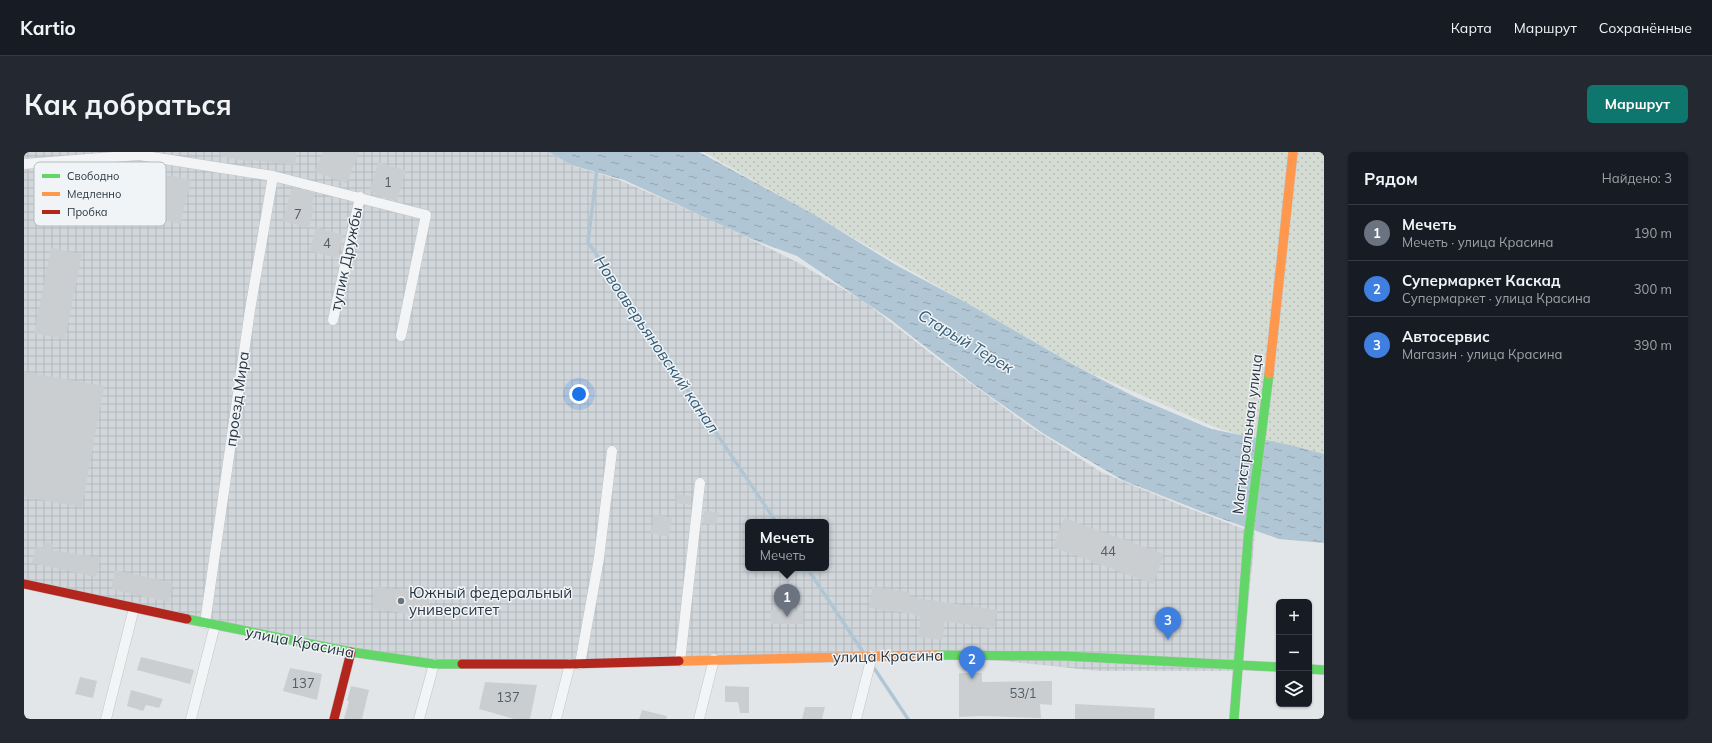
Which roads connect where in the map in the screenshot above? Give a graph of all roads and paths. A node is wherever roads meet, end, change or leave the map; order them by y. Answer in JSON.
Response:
{"nodes":[{"id":1,"x":1293,"y":152,"type":"edge"},
{"id":2,"x":50,"y":162,"type":"edge"},
{"id":3,"x":34,"y":163,"type":"edge"},
{"id":4,"x":24,"y":164,"type":"edge"},
{"id":5,"x":273,"y":176,"type":"junction"},
{"id":6,"x":360,"y":197,"type":"junction"},
{"id":7,"x":333,"y":320,"type":"dead end"},
{"id":8,"x":401,"y":336,"type":"dead end"},
{"id":9,"x":612,"y":451,"type":"dead end"},
{"id":10,"x":700,"y":483,"type":"dead end"},
{"id":11,"x":24,"y":584,"type":"edge"},
{"id":12,"x":134,"y":608,"type":"junction"},
{"id":13,"x":210,"y":624,"type":"junction"},
{"id":14,"x":351,"y":652,"type":"junction"},
{"id":15,"x":872,"y":656,"type":"junction"},
{"id":16,"x":680,"y":660,"type":"junction"},
{"id":17,"x":714,"y":660,"type":"junction"},
{"id":18,"x":434,"y":664,"type":"junction"},
{"id":19,"x":575,"y":664,"type":"junction"},
{"id":20,"x":1239,"y":665,"type":"junction"},
{"id":21,"x":1276,"y":667,"type":"edge"},
{"id":22,"x":1312,"y":669,"type":"edge"},
{"id":23,"x":1324,"y":670,"type":"edge"},
{"id":24,"x":106,"y":719,"type":"edge"},
{"id":25,"x":191,"y":719,"type":"edge"},
{"id":26,"x":334,"y":719,"type":"edge"},
{"id":27,"x":420,"y":719,"type":"edge"},
{"id":28,"x":556,"y":719,"type":"edge"},
{"id":29,"x":699,"y":719,"type":"edge"},
{"id":30,"x":856,"y":719,"type":"edge"},
{"id":31,"x":1234,"y":719,"type":"edge"}],
"edges":[{"from":1,"to":20,"type":"street","name":"Магистральная улица"},
{"from":2,"to":5,"type":"street"},
{"from":3,"to":4,"type":"street"},
{"from":5,"to":6,"type":"street"},
{"from":5,"to":13,"type":"street","name":"проезд Мира"},
{"from":6,"to":7,"type":"street","name":"тупик Дружбы"},
{"from":6,"to":8,"type":"street"},
{"from":9,"to":19,"type":"street"},
{"from":10,"to":16,"type":"street"},
{"from":11,"to":12,"type":"street","name":"улица Красина"},
{"from":12,"to":13,"type":"street","name":"улица Красина"},
{"from":12,"to":24,"type":"street"},
{"from":13,"to":14,"type":"street","name":"улица Красина"},
{"from":13,"to":25,"type":"street","name":"проезд Мира"},
{"from":14,"to":18,"type":"street","name":"улица Красина"},
{"from":14,"to":26,"type":"street"},
{"from":15,"to":17,"type":"street","name":"улица Красина"},
{"from":15,"to":20,"type":"street","name":"улица Красина"},
{"from":15,"to":30,"type":"street"},
{"from":16,"to":17,"type":"street","name":"улица Красина"},
{"from":16,"to":19,"type":"street","name":"улица Красина"},
{"from":17,"to":29,"type":"street"},
{"from":18,"to":19,"type":"street","name":"улица Красина"},
{"from":18,"to":27,"type":"street"},
{"from":19,"to":28,"type":"street"},
{"from":20,"to":21,"type":"street","name":"улица Красина"},
{"from":20,"to":31,"type":"street","name":"Магистральная улица"},
{"from":22,"to":23,"type":"street"}]}
